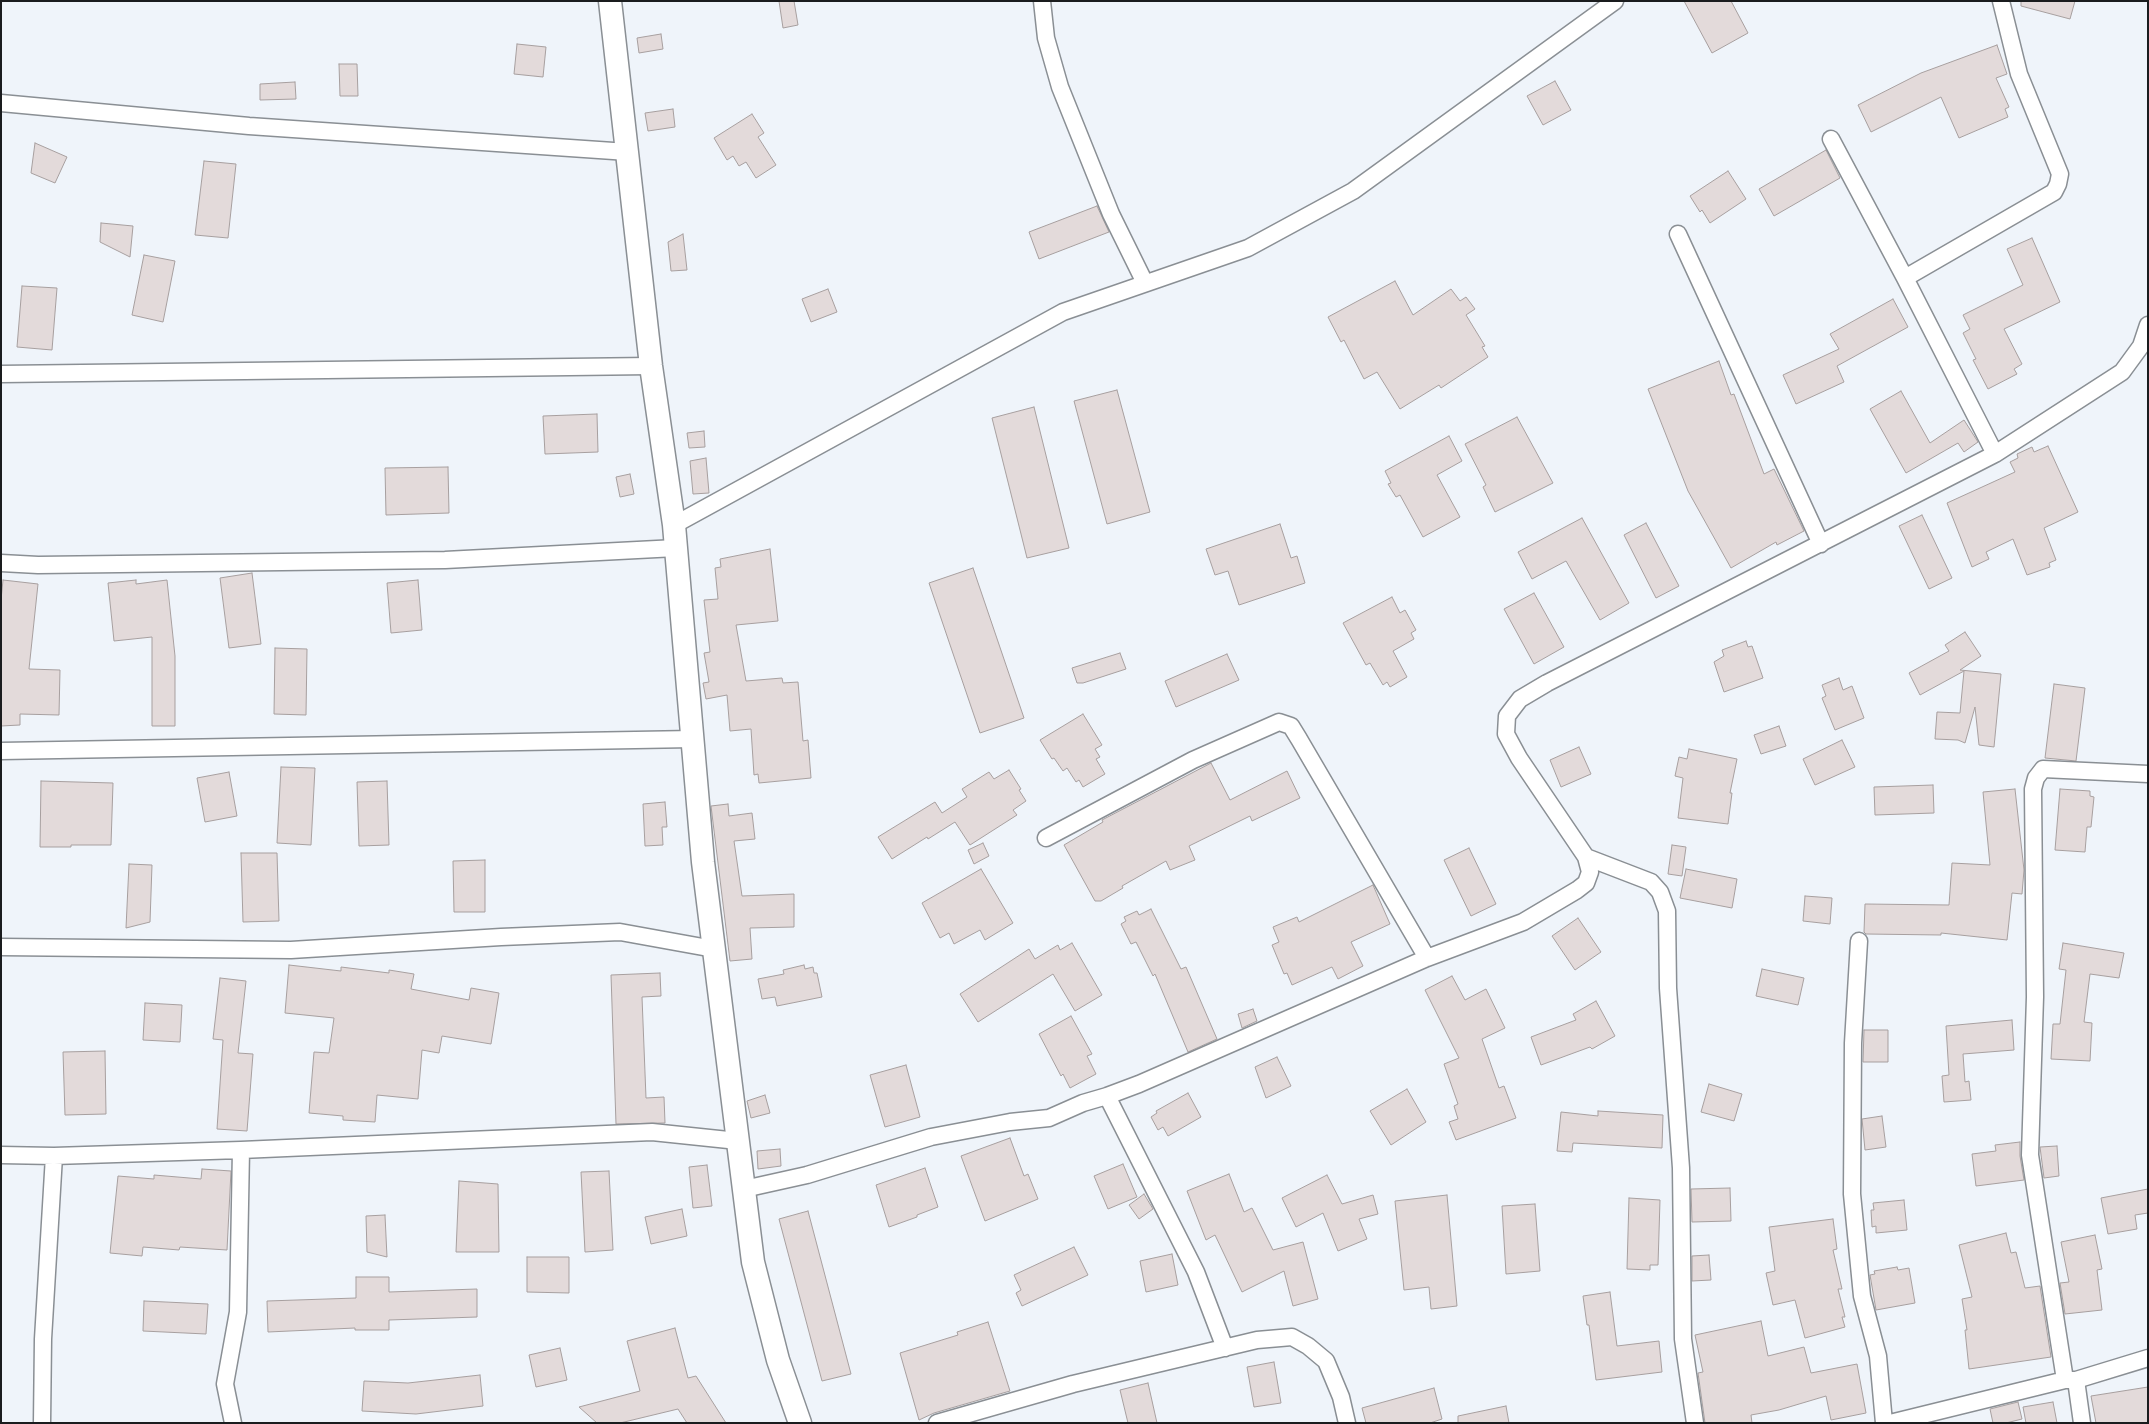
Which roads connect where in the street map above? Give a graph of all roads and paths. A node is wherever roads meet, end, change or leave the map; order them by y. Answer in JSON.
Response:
{"nodes":[{"id":1,"x":610,"y":1,"type":"edge"},
{"id":2,"x":1042,"y":1,"type":"edge"},
{"id":3,"x":1615,"y":1,"type":"edge"},
{"id":4,"x":2001,"y":1,"type":"edge"},
{"id":5,"x":1,"y":103,"type":"edge"},
{"id":6,"x":1831,"y":139,"type":"dead end"},
{"id":7,"x":628,"y":152,"type":"junction"},
{"id":8,"x":1678,"y":234,"type":"dead end"},
{"id":9,"x":1905,"y":278,"type":"junction"},
{"id":10,"x":1145,"y":284,"type":"junction"},
{"id":11,"x":2148,"y":325,"type":"edge"},
{"id":12,"x":651,"y":366,"type":"junction"},
{"id":13,"x":1,"y":374,"type":"edge"},
{"id":14,"x":1995,"y":454,"type":"junction"},
{"id":15,"x":674,"y":525,"type":"junction"},
{"id":16,"x":1821,"y":544,"type":"junction"},
{"id":17,"x":676,"y":548,"type":"junction"},
{"id":18,"x":1,"y":563,"type":"edge"},
{"id":19,"x":692,"y":739,"type":"junction"},
{"id":20,"x":1,"y":751,"type":"edge"},
{"id":21,"x":2148,"y":774,"type":"edge"},
{"id":22,"x":1046,"y":838,"type":"dead end"},
{"id":23,"x":1586,"y":857,"type":"junction"},
{"id":24,"x":1859,"y":941,"type":"dead end"},
{"id":25,"x":1,"y":947,"type":"edge"},
{"id":26,"x":714,"y":949,"type":"junction"},
{"id":27,"x":1427,"y":958,"type":"junction"},
{"id":28,"x":1107,"y":1096,"type":"junction"},
{"id":29,"x":738,"y":1141,"type":"junction"},
{"id":30,"x":242,"y":1150,"type":"junction"},
{"id":31,"x":1,"y":1155,"type":"edge"},
{"id":32,"x":54,"y":1156,"type":"junction"},
{"id":33,"x":744,"y":1188,"type":"junction"},
{"id":34,"x":1225,"y":1348,"type":"junction"},
{"id":35,"x":2148,"y":1358,"type":"edge"},
{"id":36,"x":2070,"y":1380,"type":"junction"},
{"id":37,"x":42,"y":1423,"type":"edge"},
{"id":38,"x":233,"y":1423,"type":"edge"},
{"id":39,"x":800,"y":1423,"type":"edge"},
{"id":40,"x":937,"y":1423,"type":"edge"},
{"id":41,"x":1347,"y":1423,"type":"edge"},
{"id":42,"x":1695,"y":1423,"type":"edge"},
{"id":43,"x":1884,"y":1423,"type":"edge"},
{"id":44,"x":1890,"y":1423,"type":"edge"},
{"id":45,"x":2082,"y":1423,"type":"edge"}],
"edges":[{"from":1,"to":7,"type":"street"},
{"from":2,"to":10,"type":"street"},
{"from":3,"to":10,"type":"street"},
{"from":4,"to":9,"type":"street"},
{"from":5,"to":7,"type":"street"},
{"from":6,"to":9,"type":"street"},
{"from":7,"to":12,"type":"street"},
{"from":8,"to":16,"type":"street"},
{"from":9,"to":14,"type":"street"},
{"from":10,"to":15,"type":"street"},
{"from":11,"to":14,"type":"street"},
{"from":12,"to":13,"type":"street"},
{"from":12,"to":15,"type":"street"},
{"from":14,"to":16,"type":"street"},
{"from":15,"to":17,"type":"street"},
{"from":16,"to":23,"type":"street"},
{"from":17,"to":18,"type":"street"},
{"from":17,"to":19,"type":"street"},
{"from":19,"to":20,"type":"street"},
{"from":19,"to":26,"type":"street"},
{"from":21,"to":36,"type":"street"},
{"from":22,"to":27,"type":"street"},
{"from":23,"to":27,"type":"street"},
{"from":23,"to":42,"type":"street"},
{"from":24,"to":43,"type":"street"},
{"from":25,"to":26,"type":"street"},
{"from":26,"to":29,"type":"street"},
{"from":27,"to":28,"type":"street"},
{"from":28,"to":33,"type":"street"},
{"from":28,"to":34,"type":"street"},
{"from":29,"to":30,"type":"street"},
{"from":29,"to":33,"type":"street"},
{"from":30,"to":32,"type":"street"},
{"from":30,"to":38,"type":"street"},
{"from":31,"to":32,"type":"street"},
{"from":32,"to":37,"type":"street"},
{"from":33,"to":39,"type":"street"},
{"from":34,"to":40,"type":"street"},
{"from":34,"to":41,"type":"street"},
{"from":35,"to":36,"type":"street"},
{"from":36,"to":44,"type":"street"},
{"from":36,"to":45,"type":"street"}]}
